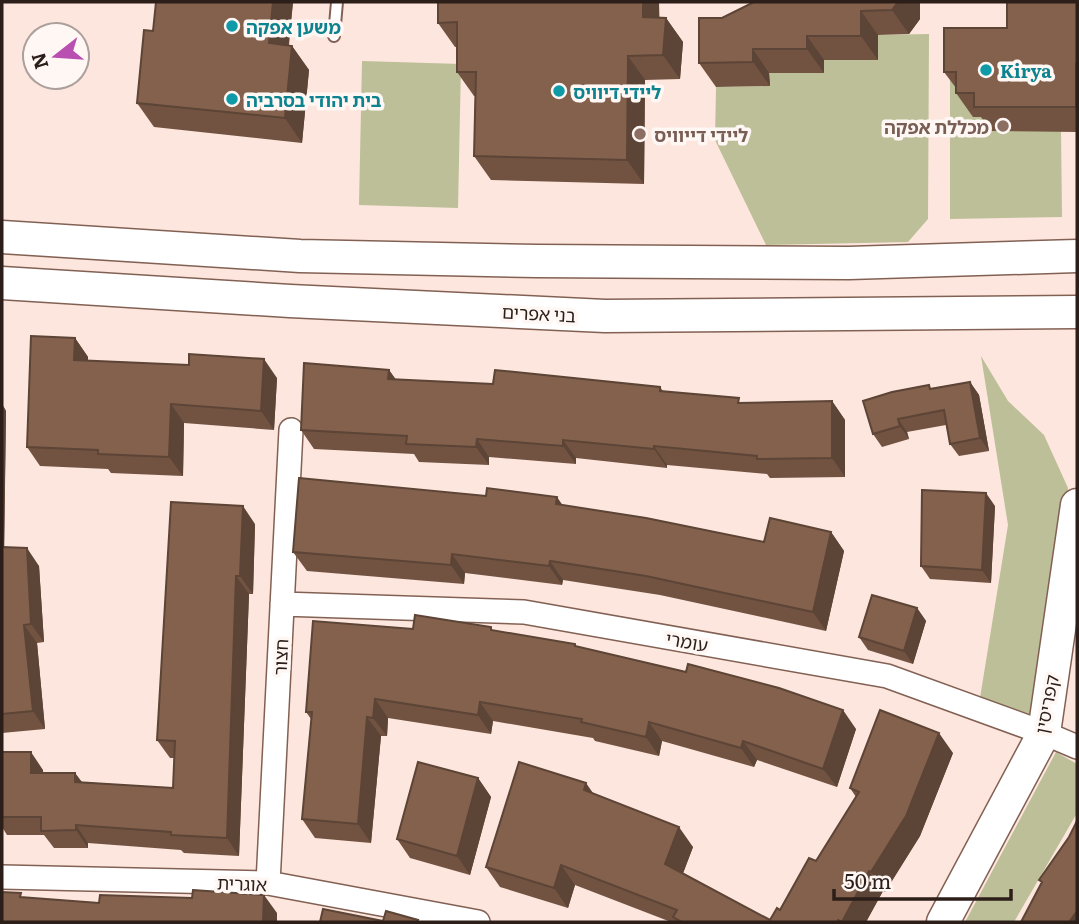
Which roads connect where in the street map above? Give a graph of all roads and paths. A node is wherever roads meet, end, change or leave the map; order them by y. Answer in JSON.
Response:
{"nodes":[{"id":1,"x":337,"y":2,"type":"edge"},
{"id":2,"x":334,"y":36,"type":"dead end"},
{"id":3,"x":2,"y":237,"type":"edge"},
{"id":4,"x":1077,"y":256,"type":"edge"},
{"id":5,"x":11,"y":288,"type":"edge"},
{"id":6,"x":1077,"y":312,"type":"edge"},
{"id":7,"x":290,"y":430,"type":"dead end"},
{"id":8,"x":1077,"y":505,"type":"edge"},
{"id":9,"x":282,"y":604,"type":"junction"},
{"id":10,"x":1044,"y":733,"type":"junction"},
{"id":11,"x":1077,"y":747,"type":"edge"},
{"id":12,"x":2,"y":877,"type":"edge"},
{"id":13,"x":268,"y":883,"type":"junction"},
{"id":14,"x":478,"y":922,"type":"edge"},
{"id":15,"x":943,"y":922,"type":"edge"}],
"edges":[{"from":1,"to":2,"type":"lane"},
{"from":3,"to":4,"type":"main road"},
{"from":5,"to":6,"type":"main road","name":"בני אפרים"},
{"from":7,"to":9,"type":"street","name":"חצור"},
{"from":8,"to":10,"type":"main road","name":"קפריסין"},
{"from":9,"to":10,"type":"street","name":"עומרי"},
{"from":9,"to":13,"type":"street","name":"חצור"},
{"from":10,"to":11,"type":"street","name":"עומרי"},
{"from":10,"to":15,"type":"main road","name":"קפריסין"},
{"from":12,"to":13,"type":"street","name":"אוגרית"},
{"from":13,"to":14,"type":"street","name":"אוגרית"}]}
